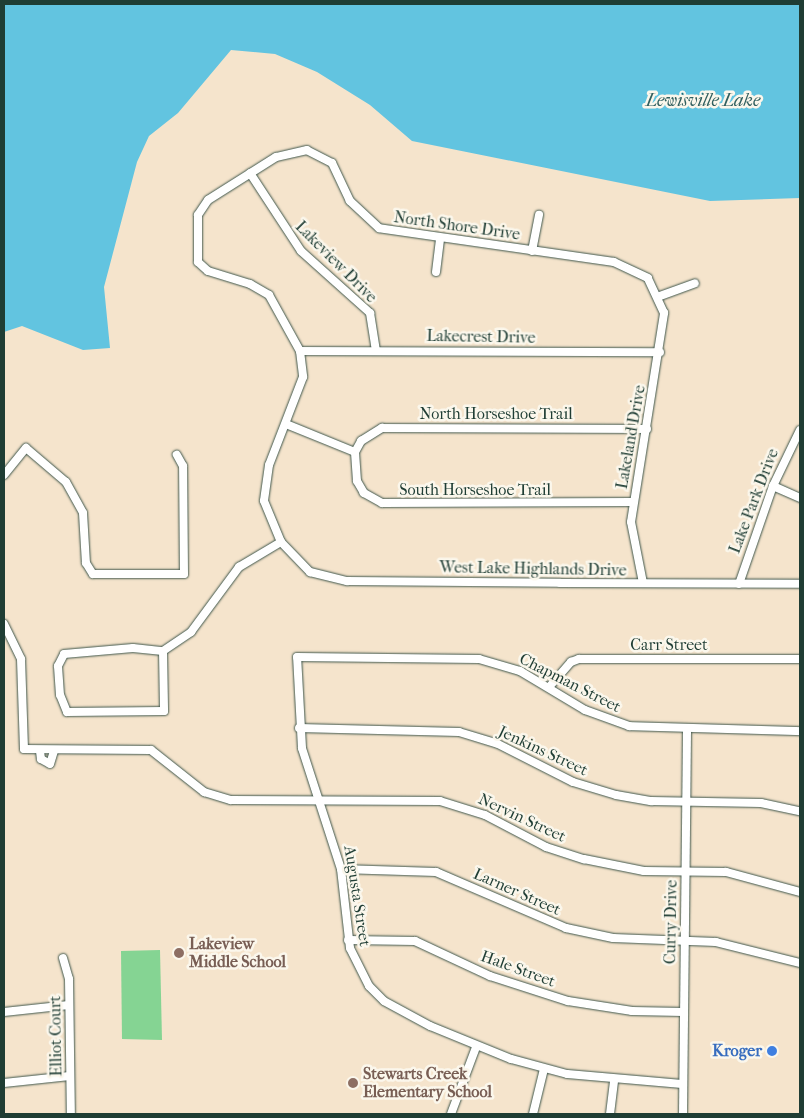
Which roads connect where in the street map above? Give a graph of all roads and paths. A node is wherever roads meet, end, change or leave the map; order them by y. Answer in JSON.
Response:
{"nodes":[{"id":1,"x":250,"y":173,"type":"junction"},
{"id":2,"x":539,"y":215,"type":"dead end"},
{"id":3,"x":440,"y":238,"type":"junction"},
{"id":4,"x":532,"y":250,"type":"junction"},
{"id":5,"x":436,"y":272,"type":"dead end"},
{"id":6,"x":695,"y":283,"type":"dead end"},
{"id":7,"x":660,"y":296,"type":"junction"},
{"id":8,"x":376,"y":350,"type":"junction"},
{"id":9,"x":300,"y":351,"type":"junction"},
{"id":10,"x":660,"y":352,"type":"junction"},
{"id":11,"x":286,"y":424,"type":"junction"},
{"id":12,"x":647,"y":429,"type":"junction"},
{"id":13,"x":800,"y":430,"type":"edge"},
{"id":14,"x":355,"y":452,"type":"junction"},
{"id":15,"x":177,"y":455,"type":"dead end"},
{"id":16,"x":4,"y":475,"type":"edge"},
{"id":17,"x":773,"y":486,"type":"junction"},
{"id":18,"x":800,"y":498,"type":"edge"},
{"id":19,"x":633,"y":502,"type":"junction"},
{"id":20,"x":281,"y":542,"type":"junction"},
{"id":21,"x":643,"y":583,"type":"junction"},
{"id":22,"x":739,"y":584,"type":"junction"},
{"id":23,"x":800,"y":584,"type":"edge"},
{"id":24,"x":4,"y":624,"type":"edge"},
{"id":25,"x":163,"y":651,"type":"junction"},
{"id":26,"x":297,"y":657,"type":"joint"},
{"id":27,"x":800,"y":659,"type":"edge"},
{"id":28,"x":550,"y":686,"type":"junction"},
{"id":29,"x":299,"y":728,"type":"junction"},
{"id":30,"x":687,"y":730,"type":"junction"},
{"id":31,"x":800,"y":731,"type":"edge"},
{"id":32,"x":40,"y":751,"type":"junction"},
{"id":33,"x":54,"y":751,"type":"junction"},
{"id":34,"x":318,"y":797,"type":"junction"},
{"id":35,"x":686,"y":801,"type":"junction"},
{"id":36,"x":800,"y":811,"type":"edge"},
{"id":37,"x":342,"y":869,"type":"junction"},
{"id":38,"x":686,"y":872,"type":"junction"},
{"id":39,"x":800,"y":892,"type":"edge"},
{"id":40,"x":348,"y":940,"type":"junction"},
{"id":41,"x":684,"y":942,"type":"junction"},
{"id":42,"x":63,"y":958,"type":"dead end"},
{"id":43,"x":800,"y":963,"type":"edge"},
{"id":44,"x":69,"y":1005,"type":"junction"},
{"id":45,"x":4,"y":1012,"type":"edge"},
{"id":46,"x":682,"y":1012,"type":"junction"},
{"id":47,"x":476,"y":1047,"type":"junction"},
{"id":48,"x":544,"y":1069,"type":"junction"},
{"id":49,"x":70,"y":1076,"type":"junction"},
{"id":50,"x":614,"y":1081,"type":"junction"},
{"id":51,"x":4,"y":1083,"type":"edge"},
{"id":52,"x":682,"y":1084,"type":"junction"},
{"id":53,"x":71,"y":1114,"type":"edge"},
{"id":54,"x":451,"y":1114,"type":"edge"},
{"id":55,"x":534,"y":1114,"type":"edge"},
{"id":56,"x":610,"y":1114,"type":"edge"},
{"id":57,"x":683,"y":1114,"type":"edge"}],
"edges":[{"from":1,"to":3,"type":"street","name":"North Shore Drive"},
{"from":1,"to":8,"type":"street","name":"Lakeview Drive"},
{"from":1,"to":9,"type":"street","name":"North Shore Drive"},
{"from":2,"to":4,"type":"street"},
{"from":3,"to":4,"type":"street","name":"North Shore Drive"},
{"from":3,"to":5,"type":"street"},
{"from":4,"to":7,"type":"street","name":"North Shore Drive"},
{"from":6,"to":7,"type":"street"},
{"from":7,"to":10,"type":"street","name":"Lakeland Drive"},
{"from":8,"to":9,"type":"street","name":"Lakecrest Drive"},
{"from":8,"to":10,"type":"street","name":"Lakecrest Drive"},
{"from":9,"to":11,"type":"street","name":"West Lake Highlands Drive"},
{"from":10,"to":12,"type":"street","name":"Lakeland Drive"},
{"from":11,"to":14,"type":"street"},
{"from":11,"to":20,"type":"street","name":"West Lake Highlands Drive"},
{"from":12,"to":14,"type":"street","name":"North Horseshoe Trail"},
{"from":12,"to":19,"type":"street","name":"Lakeland Drive"},
{"from":13,"to":17,"type":"street","name":"Lake Park Drive"},
{"from":14,"to":19,"type":"street","name":"South Horseshoe Trail"},
{"from":15,"to":16,"type":"street"},
{"from":17,"to":18,"type":"street"},
{"from":17,"to":22,"type":"street","name":"Lake Park Drive"},
{"from":19,"to":21,"type":"street","name":"Lakeland Drive"},
{"from":20,"to":21,"type":"street","name":"West Lake Highlands Drive"},
{"from":20,"to":25,"type":"street"},
{"from":21,"to":22,"type":"street","name":"West Lake Highlands Drive"},
{"from":22,"to":23,"type":"street","name":"West Lake Highlands Drive"},
{"from":24,"to":32,"type":"street"},
{"from":25,"to":25,"type":"street"},
{"from":26,"to":28,"type":"street","name":"Chapman Street"},
{"from":26,"to":29,"type":"street","name":"Augusta Street"},
{"from":27,"to":28,"type":"street","name":"Carr Street"},
{"from":28,"to":30,"type":"street","name":"Chapman Street"},
{"from":29,"to":34,"type":"street","name":"Augusta Street"},
{"from":29,"to":35,"type":"street","name":"Jenkins Street"},
{"from":30,"to":31,"type":"street","name":"Chapman Street"},
{"from":30,"to":35,"type":"street","name":"Curry Drive"},
{"from":32,"to":33,"type":"street","name":"Nervin Street"},
{"from":32,"to":33,"type":"street"},
{"from":33,"to":34,"type":"street","name":"Nervin Street"},
{"from":34,"to":37,"type":"street","name":"Augusta Street"},
{"from":34,"to":38,"type":"street","name":"Nervin Street"},
{"from":35,"to":36,"type":"street","name":"Jenkins Street"},
{"from":35,"to":38,"type":"street","name":"Curry Drive"},
{"from":37,"to":40,"type":"street","name":"Augusta Street"},
{"from":37,"to":41,"type":"street","name":"Larner Street"},
{"from":38,"to":39,"type":"street","name":"Nervin Street"},
{"from":38,"to":41,"type":"street","name":"Curry Drive"},
{"from":40,"to":46,"type":"street","name":"Hale Street"},
{"from":40,"to":47,"type":"street","name":"Augusta Street"},
{"from":41,"to":43,"type":"street","name":"Larner Street"},
{"from":41,"to":46,"type":"street","name":"Curry Drive"},
{"from":42,"to":44,"type":"street","name":"Elliot Court"},
{"from":44,"to":45,"type":"street"},
{"from":44,"to":49,"type":"street","name":"Elliot Court"},
{"from":46,"to":52,"type":"street","name":"Curry Drive"},
{"from":47,"to":48,"type":"street","name":"Augusta Street"},
{"from":47,"to":54,"type":"street"},
{"from":48,"to":50,"type":"street","name":"Augusta Street"},
{"from":48,"to":55,"type":"street"},
{"from":49,"to":51,"type":"street"},
{"from":49,"to":53,"type":"street","name":"Elliot Court"},
{"from":50,"to":52,"type":"street","name":"Augusta Street"},
{"from":50,"to":56,"type":"street"},
{"from":52,"to":57,"type":"street","name":"Curry Drive"}]}
